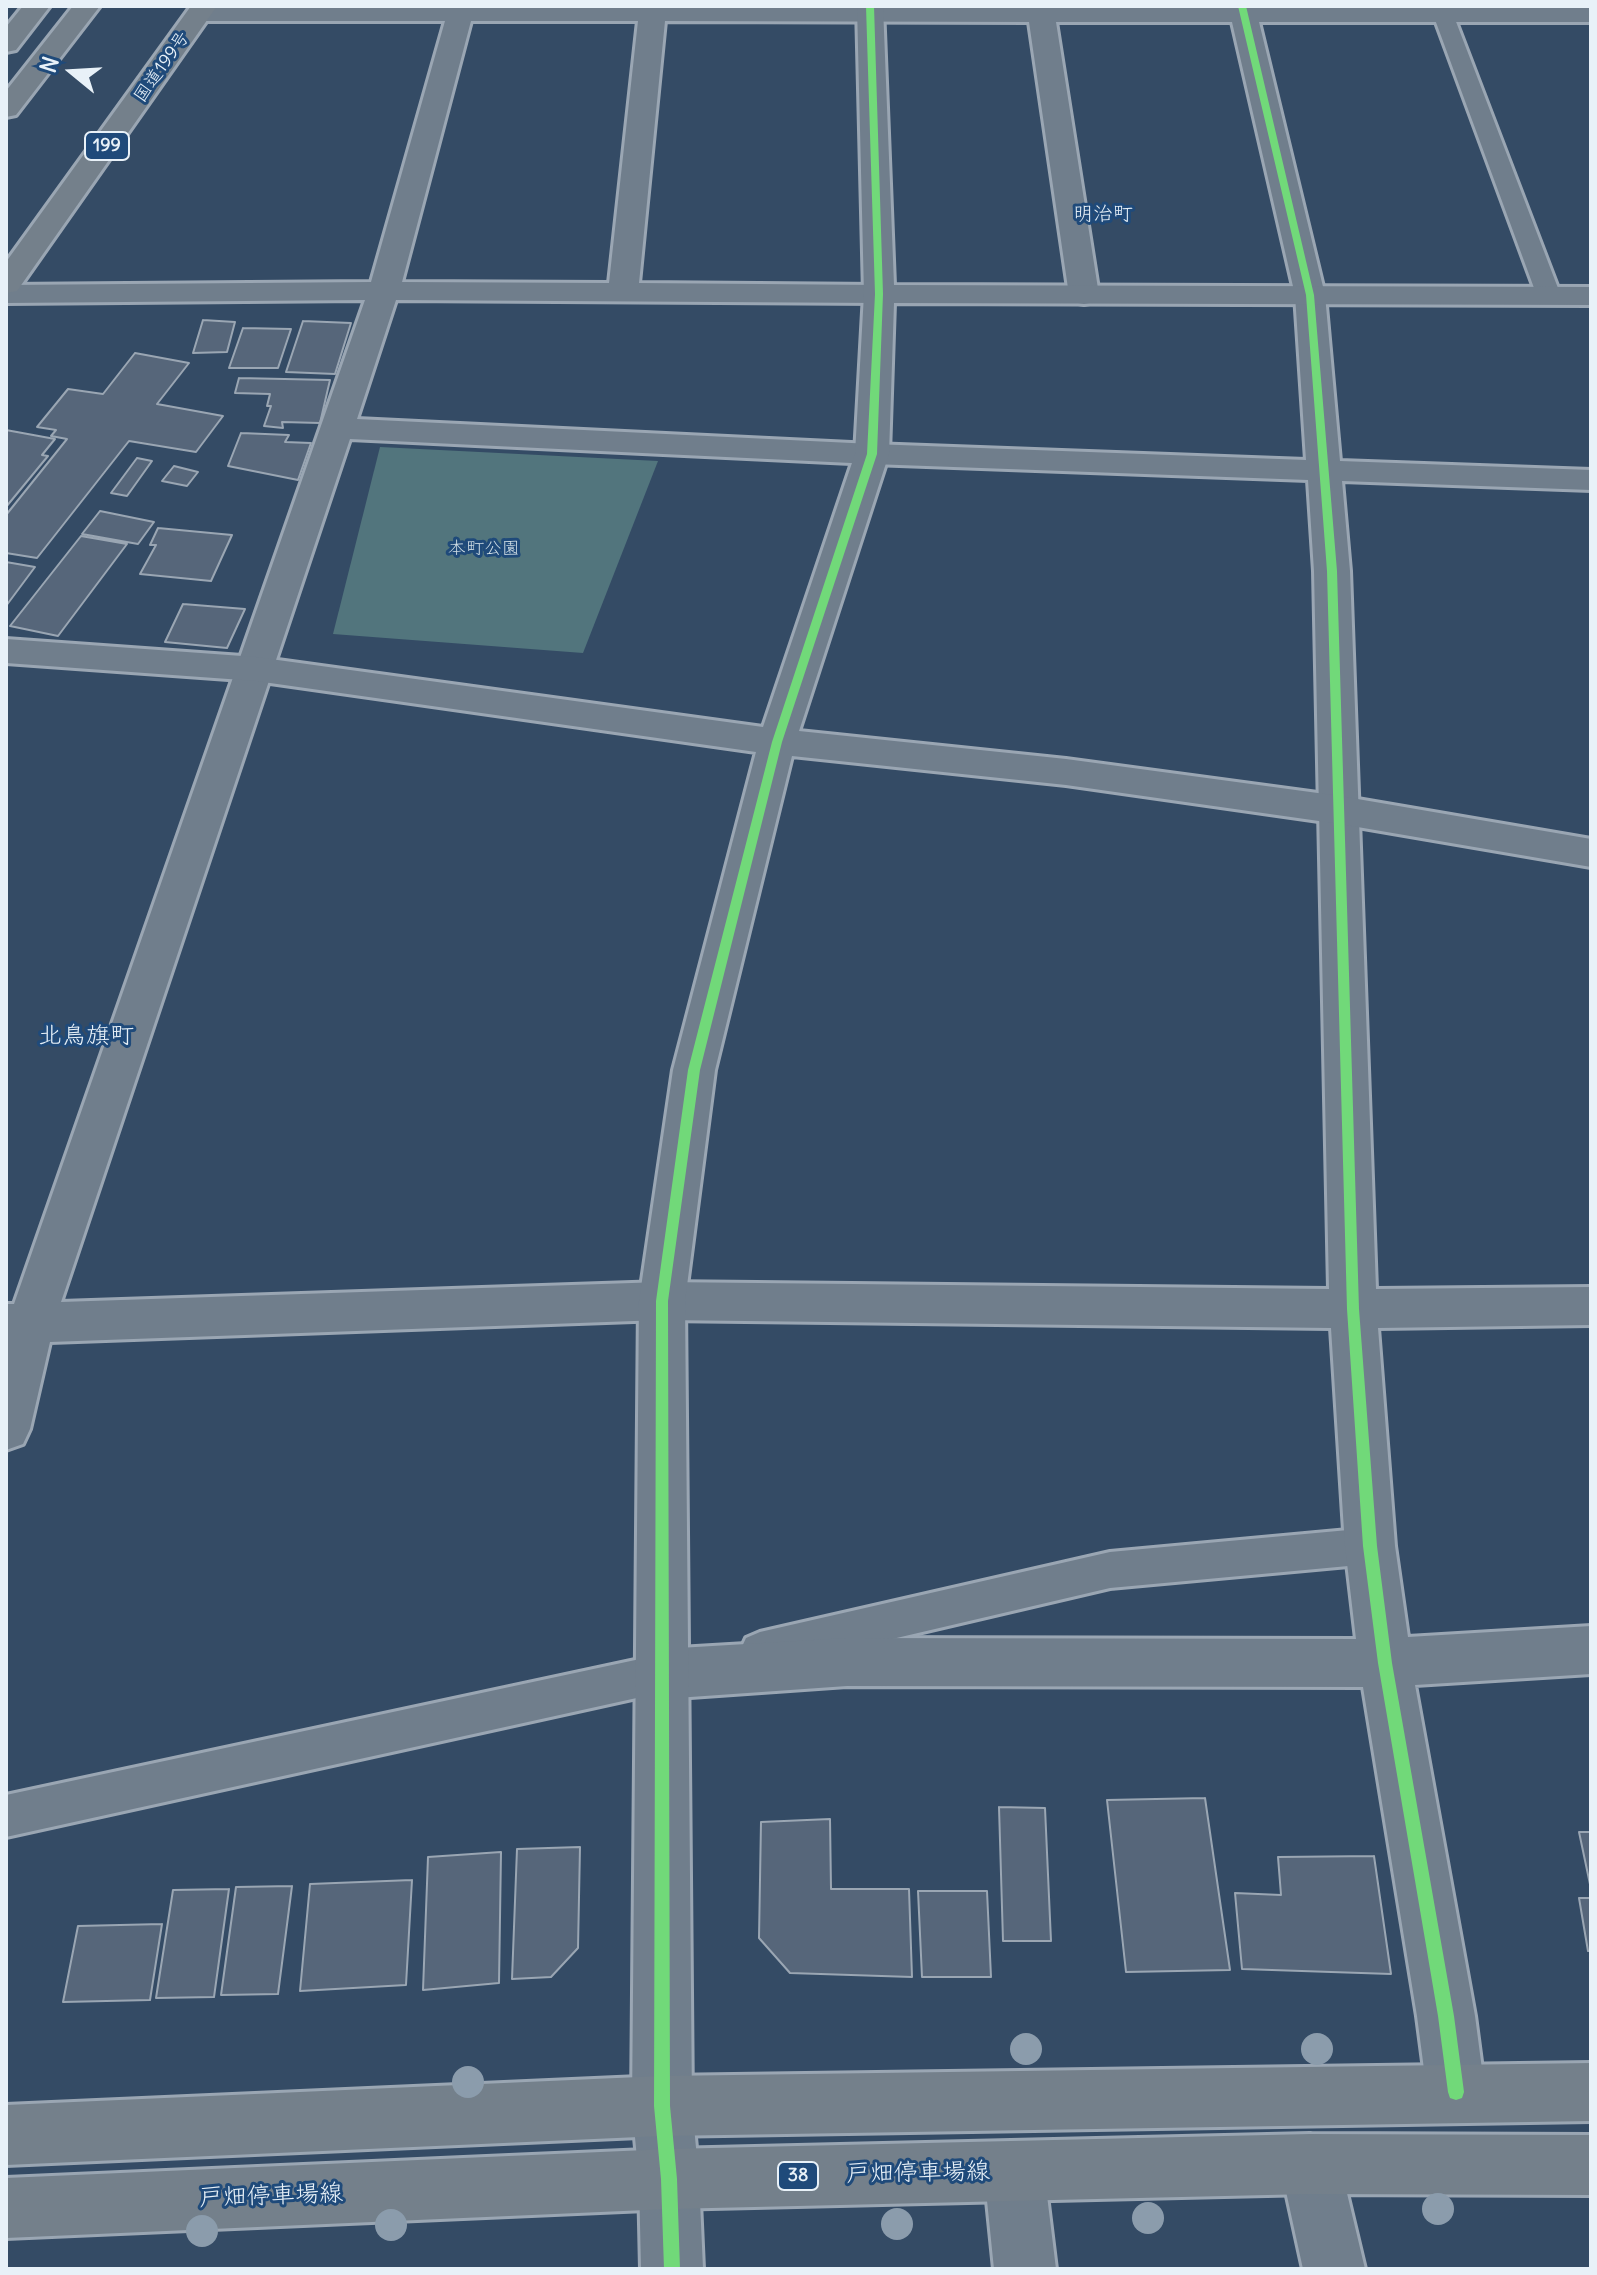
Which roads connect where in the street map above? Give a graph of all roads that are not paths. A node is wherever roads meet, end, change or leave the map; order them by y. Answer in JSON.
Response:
{"nodes":[{"id":1,"x":37,"y":6,"type":"edge"},
{"id":2,"x":87,"y":6,"type":"edge"},
{"id":3,"x":202,"y":9,"type":"edge"},
{"id":4,"x":460,"y":10,"type":"edge"},
{"id":5,"x":652,"y":10,"type":"edge"},
{"id":6,"x":870,"y":10,"type":"edge"},
{"id":7,"x":1040,"y":10,"type":"edge"},
{"id":8,"x":1243,"y":10,"type":"edge"},
{"id":9,"x":1442,"y":10,"type":"edge"},
{"id":10,"x":1591,"y":14,"type":"edge"},
{"id":11,"x":6,"y":44,"type":"edge"},
{"id":12,"x":6,"y":109,"type":"edge"},
{"id":13,"x":6,"y":284,"type":"edge"},
{"id":14,"x":384,"y":291,"type":"junction"},
{"id":15,"x":623,"y":292,"type":"junction"},
{"id":16,"x":6,"y":294,"type":"edge"},
{"id":17,"x":879,"y":294,"type":"junction"},
{"id":18,"x":1084,"y":295,"type":"junction"},
{"id":19,"x":1310,"y":295,"type":"junction"},
{"id":20,"x":1549,"y":296,"type":"junction"},
{"id":21,"x":1591,"y":296,"type":"edge"},
{"id":22,"x":337,"y":428,"type":"junction"},
{"id":23,"x":872,"y":454,"type":"junction"},
{"id":24,"x":1323,"y":470,"type":"junction"},
{"id":25,"x":1591,"y":480,"type":"edge"},
{"id":26,"x":6,"y":651,"type":"edge"},
{"id":27,"x":256,"y":669,"type":"junction"},
{"id":28,"x":777,"y":742,"type":"junction"},
{"id":29,"x":1340,"y":810,"type":"junction"},
{"id":30,"x":1591,"y":853,"type":"edge"},
{"id":31,"x":662,"y":1301,"type":"junction"},
{"id":32,"x":1591,"y":1306,"type":"edge"},
{"id":33,"x":1353,"y":1309,"type":"junction"},
{"id":34,"x":18,"y":1324,"type":"edge"},
{"id":35,"x":6,"y":1429,"type":"edge"},
{"id":36,"x":1370,"y":1546,"type":"junction"},
{"id":37,"x":1591,"y":1650,"type":"edge"},
{"id":38,"x":1385,"y":1663,"type":"junction"},
{"id":39,"x":662,"y":1674,"type":"junction"},
{"id":40,"x":6,"y":1816,"type":"edge"},
{"id":41,"x":1456,"y":2092,"type":"junction"},
{"id":42,"x":1591,"y":2092,"type":"edge"},
{"id":43,"x":662,"y":2106,"type":"junction"},
{"id":44,"x":6,"y":2135,"type":"edge"},
{"id":45,"x":1310,"y":2164,"type":"junction"},
{"id":46,"x":1591,"y":2165,"type":"edge"},
{"id":47,"x":1014,"y":2171,"type":"junction"},
{"id":48,"x":669,"y":2179,"type":"junction"},
{"id":49,"x":6,"y":2208,"type":"edge"},
{"id":50,"x":672,"y":2269,"type":"edge"},
{"id":51,"x":1025,"y":2269,"type":"edge"},
{"id":52,"x":1334,"y":2269,"type":"edge"}],
"edges":[{"from":1,"to":11,"type":"main road"},
{"from":2,"to":12,"type":"main road"},
{"from":3,"to":4,"type":"street"},
{"from":3,"to":13,"type":"main road","name":"国道199号","number":"199"},
{"from":4,"to":5,"type":"street"},
{"from":4,"to":14,"type":"street"},
{"from":5,"to":6,"type":"street"},
{"from":5,"to":15,"type":"street"},
{"from":6,"to":7,"type":"street"},
{"from":6,"to":17,"type":"street"},
{"from":7,"to":8,"type":"street"},
{"from":7,"to":18,"type":"street"},
{"from":8,"to":9,"type":"street"},
{"from":8,"to":19,"type":"street"},
{"from":9,"to":10,"type":"street"},
{"from":9,"to":20,"type":"lane"},
{"from":14,"to":15,"type":"street"},
{"from":14,"to":16,"type":"street"},
{"from":14,"to":22,"type":"street"},
{"from":15,"to":17,"type":"street"},
{"from":17,"to":18,"type":"street"},
{"from":17,"to":23,"type":"street"},
{"from":18,"to":19,"type":"street"},
{"from":19,"to":20,"type":"street"},
{"from":19,"to":24,"type":"street"},
{"from":20,"to":21,"type":"street"},
{"from":22,"to":23,"type":"street"},
{"from":22,"to":27,"type":"street"},
{"from":23,"to":24,"type":"street"},
{"from":23,"to":28,"type":"street"},
{"from":24,"to":25,"type":"street"},
{"from":24,"to":29,"type":"street"},
{"from":26,"to":27,"type":"street"},
{"from":27,"to":28,"type":"street"},
{"from":27,"to":34,"type":"street"},
{"from":28,"to":29,"type":"street"},
{"from":28,"to":31,"type":"street"},
{"from":29,"to":30,"type":"street"},
{"from":29,"to":33,"type":"street"},
{"from":31,"to":33,"type":"street"},
{"from":31,"to":34,"type":"street"},
{"from":31,"to":39,"type":"street"},
{"from":32,"to":33,"type":"street"},
{"from":33,"to":36,"type":"street"},
{"from":34,"to":35,"type":"street"},
{"from":36,"to":38,"type":"street"},
{"from":36,"to":39,"type":"lane"},
{"from":37,"to":38,"type":"street"},
{"from":38,"to":39,"type":"street"},
{"from":38,"to":41,"type":"street"},
{"from":39,"to":40,"type":"lane"},
{"from":39,"to":43,"type":"street"},
{"from":41,"to":42,"type":"main road"},
{"from":41,"to":43,"type":"main road"},
{"from":43,"to":44,"type":"main road"},
{"from":43,"to":48,"type":"street"},
{"from":45,"to":46,"type":"main road","name":"戸畑停車場線","number":"38"},
{"from":45,"to":47,"type":"main road","name":"戸畑停車場線","number":"38"},
{"from":45,"to":52,"type":"street"},
{"from":47,"to":48,"type":"main road","name":"戸畑停車場線","number":"38"},
{"from":47,"to":51,"type":"street"},
{"from":48,"to":49,"type":"main road","name":"戸畑停車場線","number":"38"},
{"from":48,"to":50,"type":"street"}]}
